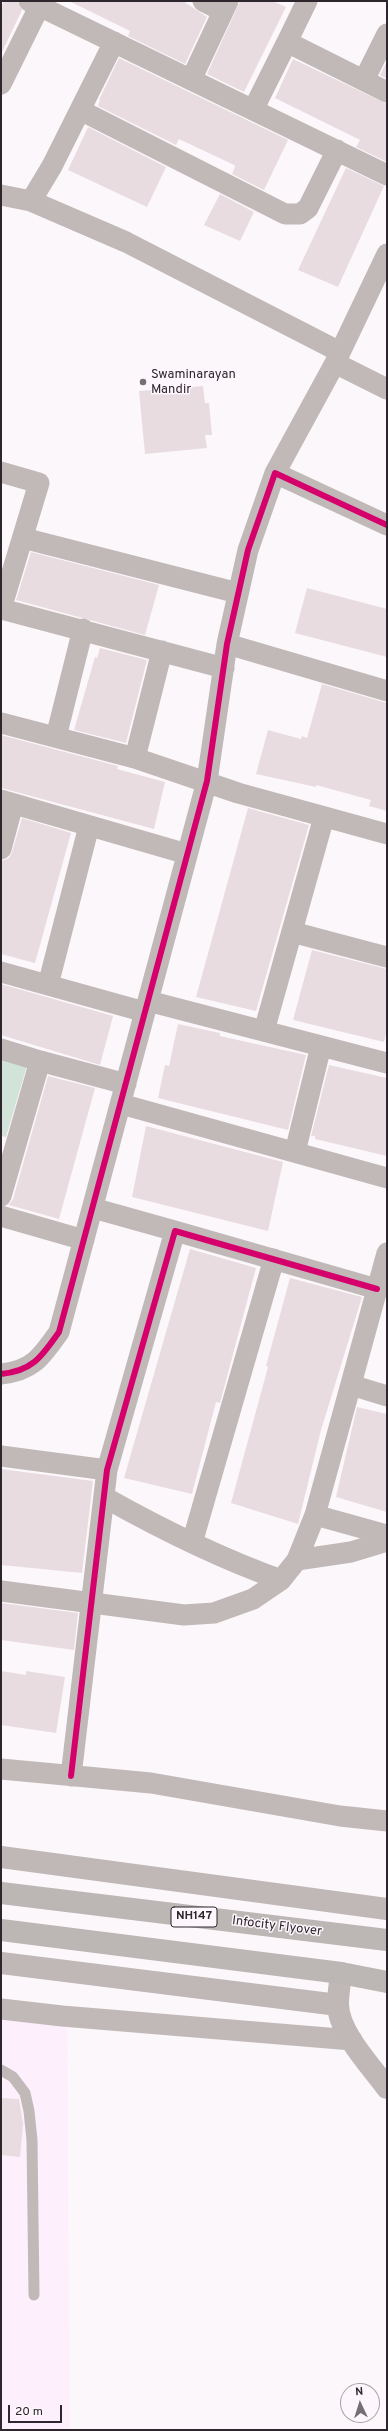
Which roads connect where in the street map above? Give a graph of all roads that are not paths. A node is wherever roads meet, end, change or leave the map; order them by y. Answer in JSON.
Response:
{"nodes":[{"id":1,"x":203,"y":1,"type":"edge"},
{"id":2,"x":307,"y":1,"type":"edge"},
{"id":3,"x":37,"y":3,"type":"edge"},
{"id":4,"x":226,"y":6,"type":"edge"},
{"id":5,"x":387,"y":34,"type":"edge"},
{"id":6,"x":114,"y":42,"type":"junction"},
{"id":7,"x":287,"y":42,"type":"junction"},
{"id":8,"x":191,"y":80,"type":"junction"},
{"id":9,"x":364,"y":80,"type":"junction"},
{"id":10,"x":1,"y":84,"type":"edge"},
{"id":11,"x":387,"y":92,"type":"edge"},
{"id":12,"x":80,"y":110,"type":"junction"},
{"id":13,"x":253,"y":110,"type":"junction"},
{"id":14,"x":337,"y":150,"type":"junction"},
{"id":15,"x":387,"y":175,"type":"edge"},
{"id":16,"x":1,"y":195,"type":"edge"},
{"id":17,"x":31,"y":201,"type":"junction"},
{"id":18,"x":387,"y":254,"type":"edge"},
{"id":19,"x":338,"y":357,"type":"junction"},
{"id":20,"x":387,"y":389,"type":"edge"},
{"id":21,"x":1,"y":472,"type":"edge"},
{"id":22,"x":275,"y":473,"type":"junction"},
{"id":23,"x":387,"y":525,"type":"edge"},
{"id":24,"x":23,"y":538,"type":"junction"},
{"id":25,"x":8,"y":558,"type":"edge"},
{"id":26,"x":238,"y":593,"type":"junction"},
{"id":27,"x":1,"y":609,"type":"edge"},
{"id":28,"x":83,"y":629,"type":"junction"},
{"id":29,"x":227,"y":644,"type":"junction"},
{"id":30,"x":162,"y":651,"type":"junction"},
{"id":31,"x":224,"y":668,"type":"junction"},
{"id":32,"x":387,"y":691,"type":"edge"},
{"id":33,"x":1,"y":723,"type":"edge"},
{"id":34,"x":56,"y":737,"type":"junction"},
{"id":35,"x":135,"y":758,"type":"junction"},
{"id":36,"x":207,"y":781,"type":"junction"},
{"id":37,"x":7,"y":802,"type":"edge"},
{"id":38,"x":324,"y":817,"type":"junction"},
{"id":39,"x":89,"y":826,"type":"junction"},
{"id":40,"x":387,"y":834,"type":"edge"},
{"id":41,"x":1,"y":849,"type":"edge"},
{"id":42,"x":188,"y":854,"type":"junction"},
{"id":43,"x":292,"y":932,"type":"junction"},
{"id":44,"x":387,"y":957,"type":"edge"},
{"id":45,"x":1,"y":972,"type":"edge"},
{"id":46,"x":48,"y":985,"type":"junction"},
{"id":47,"x":147,"y":1006,"type":"junction"},
{"id":48,"x":264,"y":1031,"type":"junction"},
{"id":49,"x":321,"y":1046,"type":"junction"},
{"id":50,"x":1,"y":1049,"type":"edge"},
{"id":51,"x":40,"y":1061,"type":"junction"},
{"id":52,"x":387,"y":1063,"type":"edge"},
{"id":53,"x":123,"y":1094,"type":"junction"},
{"id":54,"x":8,"y":1144,"type":"edge"},
{"id":55,"x":295,"y":1152,"type":"junction"},
{"id":56,"x":387,"y":1178,"type":"edge"},
{"id":57,"x":1,"y":1196,"type":"edge"},
{"id":58,"x":93,"y":1208,"type":"junction"},
{"id":59,"x":1,"y":1216,"type":"edge"},
{"id":60,"x":174,"y":1231,"type":"junction"},
{"id":61,"x":84,"y":1240,"type":"junction"},
{"id":62,"x":386,"y":1258,"type":"edge"},
{"id":63,"x":274,"y":1260,"type":"junction"},
{"id":64,"x":377,"y":1289,"type":"junction"},
{"id":65,"x":1,"y":1374,"type":"edge"},
{"id":66,"x":351,"y":1386,"type":"junction"},
{"id":67,"x":387,"y":1396,"type":"edge"},
{"id":68,"x":1,"y":1456,"type":"edge"},
{"id":69,"x":107,"y":1470,"type":"junction"},
{"id":70,"x":104,"y":1497,"type":"junction"},
{"id":71,"x":315,"y":1515,"type":"junction"},
{"id":72,"x":387,"y":1535,"type":"edge"},
{"id":73,"x":387,"y":1541,"type":"edge"},
{"id":74,"x":192,"y":1543,"type":"junction"},
{"id":75,"x":297,"y":1560,"type":"junction"},
{"id":76,"x":281,"y":1580,"type":"junction"},
{"id":77,"x":1,"y":1591,"type":"edge"},
{"id":78,"x":90,"y":1603,"type":"junction"},
{"id":79,"x":1,"y":1769,"type":"edge"},
{"id":80,"x":71,"y":1776,"type":"junction"},
{"id":81,"x":387,"y":1821,"type":"edge"},
{"id":82,"x":1,"y":1857,"type":"edge"},
{"id":83,"x":1,"y":1893,"type":"edge"},
{"id":84,"x":387,"y":1909,"type":"edge"},
{"id":85,"x":1,"y":1930,"type":"edge"},
{"id":86,"x":387,"y":1940,"type":"edge"},
{"id":87,"x":1,"y":1963,"type":"edge"},
{"id":88,"x":341,"y":1973,"type":"junction"},
{"id":89,"x":387,"y":1982,"type":"edge"},
{"id":90,"x":338,"y":2005,"type":"junction"},
{"id":91,"x":1,"y":2009,"type":"edge"},
{"id":92,"x":352,"y":2040,"type":"junction"},
{"id":93,"x":1,"y":2070,"type":"edge"},
{"id":94,"x":387,"y":2088,"type":"edge"},
{"id":95,"x":34,"y":2295,"type":"dead end"}],
"edges":[{"from":1,"to":4,"type":"street"},
{"from":2,"to":7,"type":"street"},
{"from":3,"to":6,"type":"street"},
{"from":3,"to":10,"type":"street"},
{"from":4,"to":8,"type":"street"},
{"from":5,"to":9,"type":"street"},
{"from":6,"to":8,"type":"street"},
{"from":6,"to":12,"type":"street"},
{"from":7,"to":9,"type":"street"},
{"from":7,"to":13,"type":"street"},
{"from":8,"to":13,"type":"street"},
{"from":9,"to":11,"type":"street"},
{"from":12,"to":14,"type":"street"},
{"from":12,"to":17,"type":"street"},
{"from":13,"to":14,"type":"street"},
{"from":14,"to":15,"type":"street"},
{"from":16,"to":17,"type":"street"},
{"from":17,"to":19,"type":"street"},
{"from":18,"to":19,"type":"street"},
{"from":19,"to":20,"type":"street"},
{"from":19,"to":22,"type":"street"},
{"from":21,"to":24,"type":"street"},
{"from":22,"to":23,"type":"street"},
{"from":22,"to":26,"type":"street"},
{"from":24,"to":25,"type":"street"},
{"from":24,"to":26,"type":"street"},
{"from":25,"to":27,"type":"street"},
{"from":26,"to":29,"type":"street"},
{"from":27,"to":28,"type":"street"},
{"from":28,"to":30,"type":"street"},
{"from":28,"to":34,"type":"street"},
{"from":29,"to":31,"type":"street"},
{"from":29,"to":32,"type":"street"},
{"from":30,"to":31,"type":"street"},
{"from":30,"to":35,"type":"street"},
{"from":31,"to":36,"type":"street"},
{"from":33,"to":34,"type":"street"},
{"from":34,"to":35,"type":"street"},
{"from":35,"to":36,"type":"street"},
{"from":36,"to":38,"type":"street"},
{"from":36,"to":42,"type":"street"},
{"from":37,"to":39,"type":"street"},
{"from":37,"to":41,"type":"street"},
{"from":38,"to":40,"type":"street"},
{"from":38,"to":43,"type":"street"},
{"from":39,"to":42,"type":"street"},
{"from":39,"to":46,"type":"street"},
{"from":42,"to":47,"type":"street"},
{"from":43,"to":44,"type":"street"},
{"from":43,"to":48,"type":"street"},
{"from":45,"to":46,"type":"street"},
{"from":46,"to":47,"type":"street"},
{"from":47,"to":48,"type":"street"},
{"from":47,"to":53,"type":"street"},
{"from":48,"to":49,"type":"street"},
{"from":49,"to":52,"type":"street"},
{"from":49,"to":55,"type":"street"},
{"from":50,"to":51,"type":"street"},
{"from":51,"to":53,"type":"street"},
{"from":51,"to":54,"type":"street"},
{"from":53,"to":55,"type":"street"},
{"from":53,"to":58,"type":"street"},
{"from":54,"to":57,"type":"street"},
{"from":55,"to":56,"type":"street"},
{"from":58,"to":60,"type":"street"},
{"from":58,"to":61,"type":"street"},
{"from":59,"to":61,"type":"street"},
{"from":60,"to":63,"type":"street"},
{"from":60,"to":69,"type":"street"},
{"from":61,"to":65,"type":"street"},
{"from":62,"to":64,"type":"street"},
{"from":63,"to":64,"type":"street"},
{"from":63,"to":74,"type":"street"},
{"from":64,"to":66,"type":"street"},
{"from":66,"to":67,"type":"street"},
{"from":66,"to":71,"type":"street"},
{"from":68,"to":69,"type":"street"},
{"from":69,"to":70,"type":"street"},
{"from":70,"to":74,"type":"street"},
{"from":70,"to":78,"type":"street"},
{"from":71,"to":72,"type":"street"},
{"from":71,"to":75,"type":"street"},
{"from":73,"to":75,"type":"street"},
{"from":74,"to":76,"type":"street"},
{"from":75,"to":76,"type":"street"},
{"from":76,"to":78,"type":"street"},
{"from":77,"to":78,"type":"street"},
{"from":78,"to":80,"type":"street"},
{"from":79,"to":80,"type":"street"},
{"from":80,"to":81,"type":"street"},
{"from":82,"to":84,"type":"street"},
{"from":83,"to":86,"type":"highway","name":"Infocity Flyover","number":"NH147"},
{"from":85,"to":88,"type":"highway"},
{"from":87,"to":90,"type":"street"},
{"from":88,"to":89,"type":"highway"},
{"from":88,"to":90,"type":"street"},
{"from":90,"to":92,"type":"street"},
{"from":91,"to":92,"type":"street"},
{"from":92,"to":94,"type":"street"},
{"from":93,"to":95,"type":"lane"}]}
